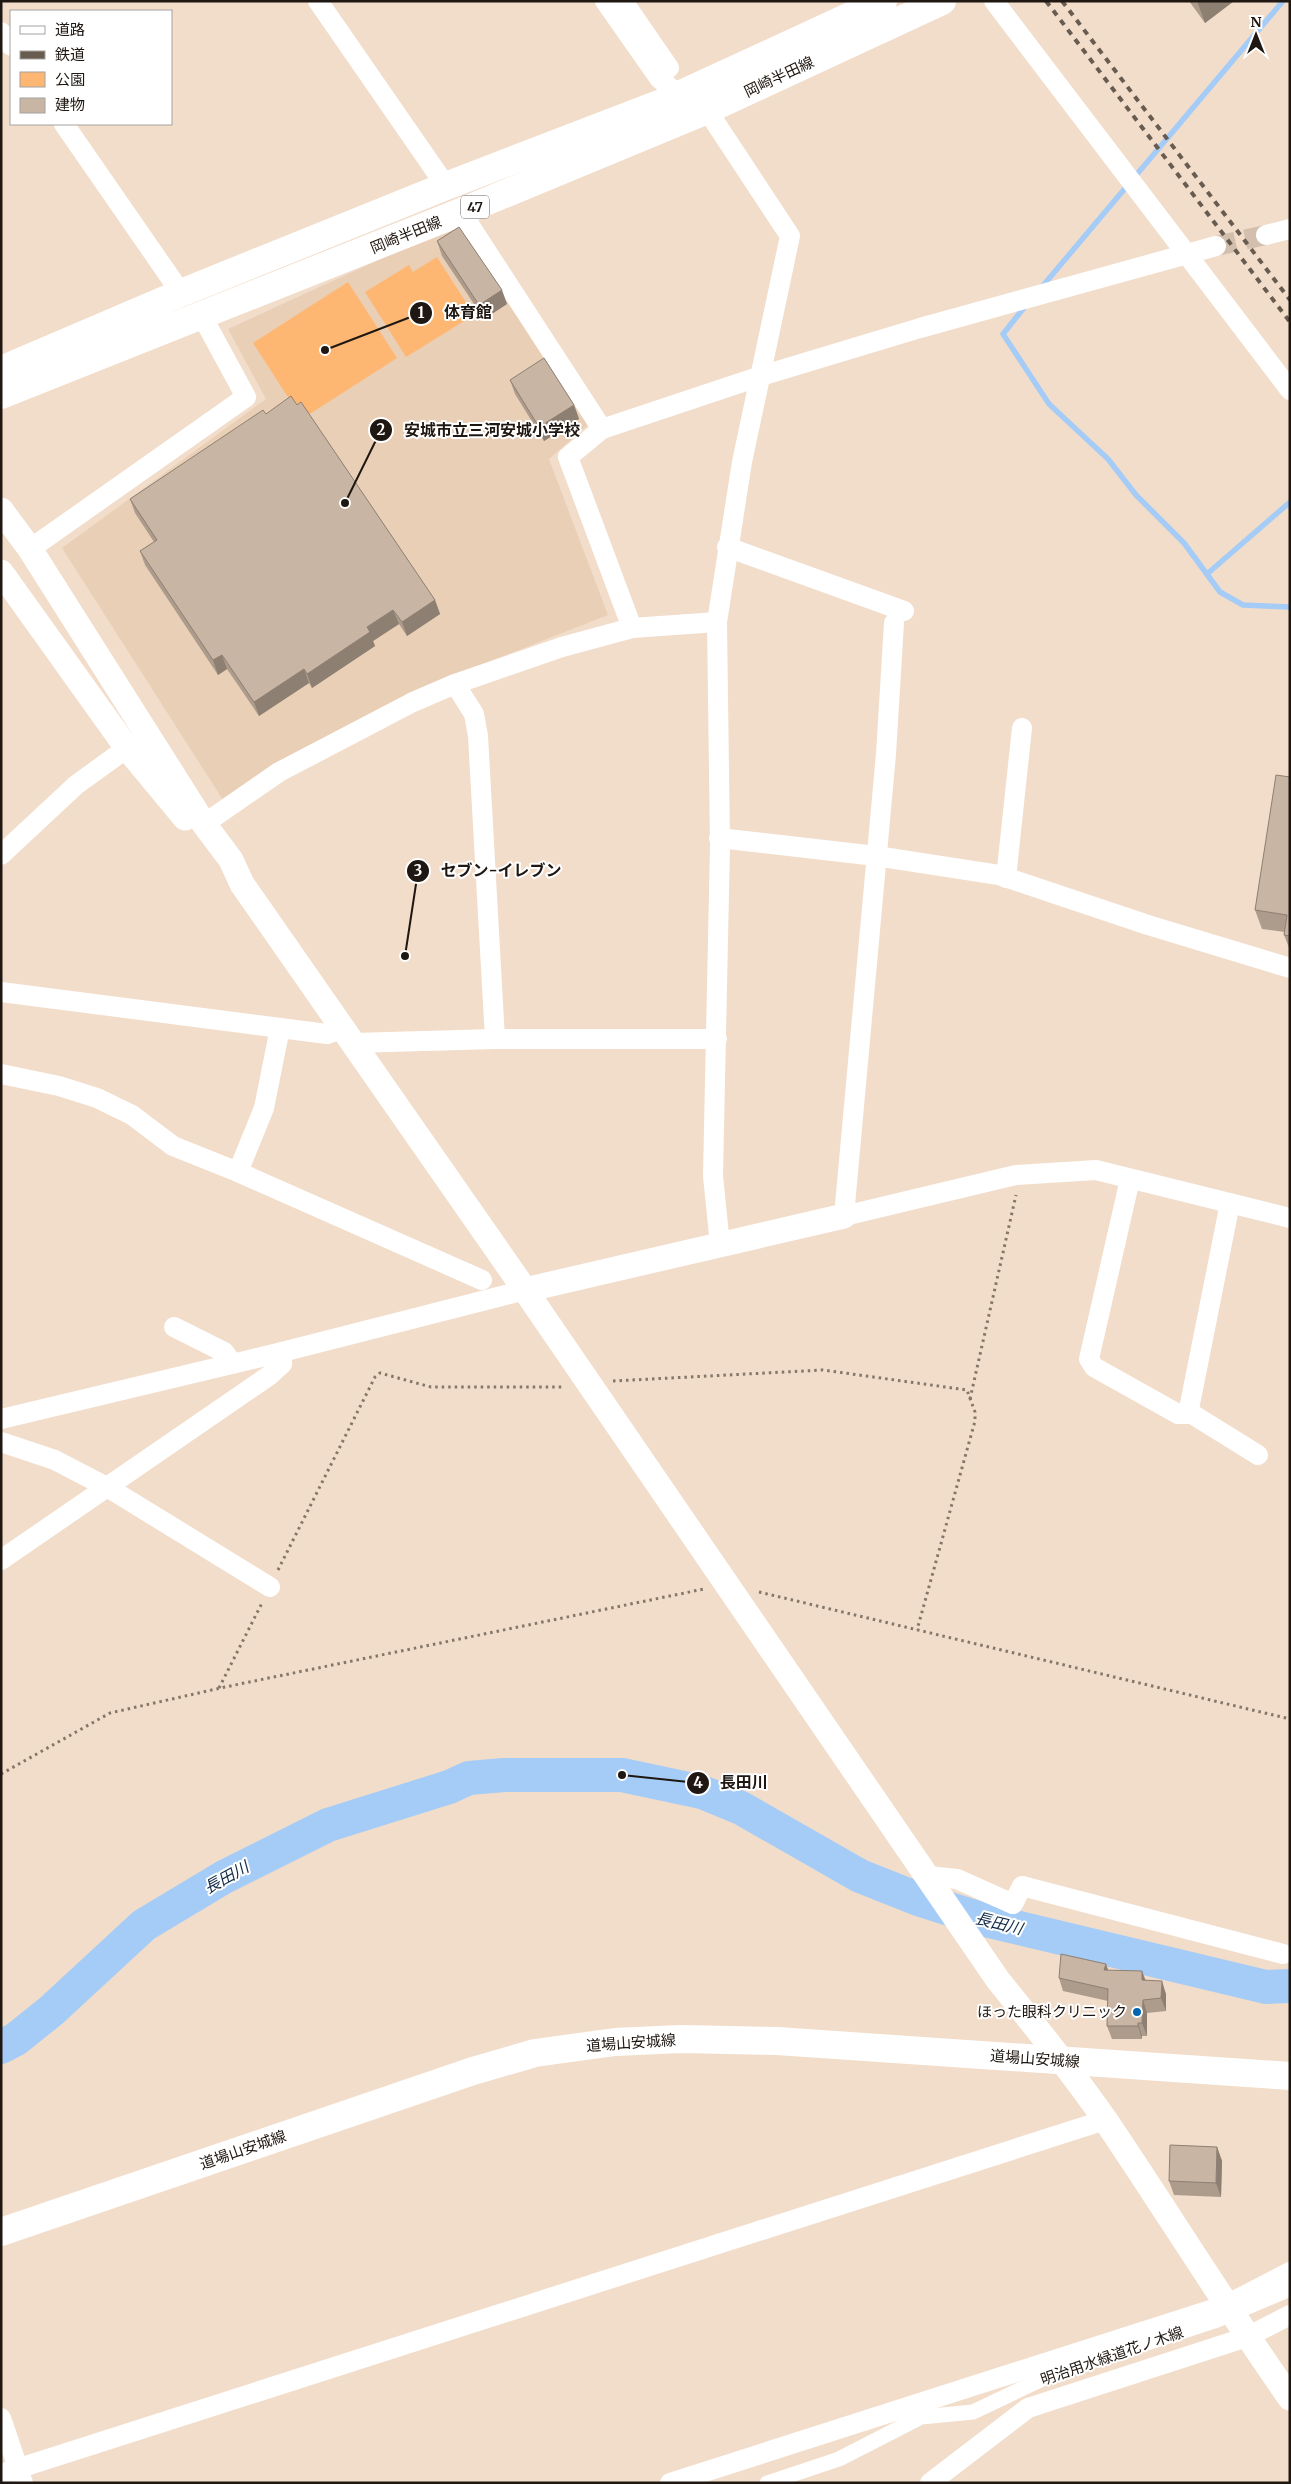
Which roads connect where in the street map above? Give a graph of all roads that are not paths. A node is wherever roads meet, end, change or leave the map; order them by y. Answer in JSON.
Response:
{"nodes":[{"id":1,"x":318,"y":1,"type":"edge"},
{"id":2,"x":605,"y":1,"type":"edge"},
{"id":3,"x":623,"y":1,"type":"edge"},
{"id":4,"x":883,"y":1,"type":"edge"},
{"id":5,"x":942,"y":1,"type":"edge"},
{"id":6,"x":994,"y":1,"type":"edge"},
{"id":7,"x":1,"y":32,"type":"edge"},
{"id":8,"x":10,"y":45,"type":"edge"},
{"id":9,"x":678,"y":95,"type":"junction"},
{"id":10,"x":707,"y":110,"type":"junction"},
{"id":11,"x":65,"y":125,"type":"edge"},
{"id":12,"x":446,"y":186,"type":"junction"},
{"id":13,"x":461,"y":212,"type":"junction"},
{"id":14,"x":1290,"y":229,"type":"edge"},
{"id":15,"x":1266,"y":235,"type":"tunnel mouth"},
{"id":16,"x":1216,"y":246,"type":"tunnel mouth"},
{"id":17,"x":1186,"y":253,"type":"junction"},
{"id":18,"x":181,"y":293,"type":"junction"},
{"id":19,"x":202,"y":316,"type":"junction"},
{"id":20,"x":1,"y":370,"type":"edge"},
{"id":21,"x":761,"y":376,"type":"junction"},
{"id":22,"x":1290,"y":390,"type":"edge"},
{"id":23,"x":1,"y":395,"type":"edge"},
{"id":24,"x":602,"y":429,"type":"junction"},
{"id":25,"x":1,"y":510,"type":"edge"},
{"id":26,"x":727,"y":546,"type":"junction"},
{"id":27,"x":30,"y":549,"type":"junction"},
{"id":28,"x":1,"y":572,"type":"edge"},
{"id":29,"x":717,"y":622,"type":"junction"},
{"id":30,"x":632,"y":628,"type":"junction"},
{"id":31,"x":455,"y":684,"type":"junction"},
{"id":32,"x":1022,"y":728,"type":"dead end"},
{"id":33,"x":127,"y":748,"type":"junction"},
{"id":34,"x":204,"y":824,"type":"junction"},
{"id":35,"x":720,"y":838,"type":"junction"},
{"id":36,"x":1,"y":855,"type":"edge"},
{"id":37,"x":876,"y":856,"type":"junction"},
{"id":38,"x":1006,"y":878,"type":"junction"},
{"id":39,"x":242,"y":884,"type":"junction"},
{"id":40,"x":1290,"y":968,"type":"edge"},
{"id":41,"x":1,"y":992,"type":"edge"},
{"id":42,"x":280,"y":1028,"type":"junction"},
{"id":43,"x":348,"y":1036,"type":"junction"},
{"id":44,"x":495,"y":1039,"type":"junction"},
{"id":45,"x":717,"y":1039,"type":"junction"},
{"id":46,"x":1,"y":1074,"type":"edge"},
{"id":47,"x":238,"y":1172,"type":"junction"},
{"id":48,"x":1130,"y":1179,"type":"junction"},
{"id":49,"x":1230,"y":1203,"type":"junction"},
{"id":50,"x":844,"y":1216,"type":"junction"},
{"id":51,"x":1290,"y":1218,"type":"edge"},
{"id":52,"x":720,"y":1245,"type":"junction"},
{"id":53,"x":482,"y":1280,"type":"dead end"},
{"id":54,"x":525,"y":1290,"type":"junction"},
{"id":55,"x":174,"y":1327,"type":"dead end"},
{"id":56,"x":282,"y":1352,"type":"junction"},
{"id":57,"x":232,"y":1364,"type":"junction"},
{"id":58,"x":1188,"y":1414,"type":"junction"},
{"id":59,"x":1,"y":1419,"type":"edge"},
{"id":60,"x":1,"y":1442,"type":"edge"},
{"id":61,"x":1258,"y":1455,"type":"dead end"},
{"id":62,"x":107,"y":1487,"type":"junction"},
{"id":63,"x":1,"y":1560,"type":"edge"},
{"id":64,"x":270,"y":1587,"type":"road end"},
{"id":65,"x":928,"y":1876,"type":"junction"},
{"id":66,"x":1282,"y":1954,"type":"dead end"},
{"id":67,"x":1063,"y":2061,"type":"junction"},
{"id":68,"x":1290,"y":2076,"type":"edge"},
{"id":69,"x":1105,"y":2120,"type":"junction"},
{"id":70,"x":1,"y":2232,"type":"edge"},
{"id":71,"x":1290,"y":2272,"type":"edge"},
{"id":72,"x":1290,"y":2289,"type":"edge"},
{"id":73,"x":1229,"y":2309,"type":"junction"},
{"id":74,"x":1290,"y":2315,"type":"edge"},
{"id":75,"x":1247,"y":2337,"type":"junction"},
{"id":76,"x":1290,"y":2398,"type":"edge"},
{"id":77,"x":1,"y":2418,"type":"edge"},
{"id":78,"x":14,"y":2475,"type":"edge"},
{"id":79,"x":670,"y":2483,"type":"edge"},
{"id":80,"x":767,"y":2483,"type":"edge"},
{"id":81,"x":930,"y":2483,"type":"edge"}],
"edges":[{"from":1,"to":12,"type":"street"},
{"from":2,"to":9,"type":"street"},
{"from":3,"to":9,"type":"street"},
{"from":4,"to":9,"type":"main road","name":"岡崎半田線","number":"47"},
{"from":5,"to":10,"type":"main road","name":"岡崎半田線","number":"47"},
{"from":6,"to":17,"type":"street"},
{"from":7,"to":8,"type":"street"},
{"from":9,"to":12,"type":"main road","name":"岡崎半田線","number":"47"},
{"from":10,"to":13,"type":"main road","name":"岡崎半田線","number":"47"},
{"from":10,"to":21,"type":"street"},
{"from":11,"to":18,"type":"street"},
{"from":12,"to":18,"type":"main road","name":"岡崎半田線","number":"47"},
{"from":13,"to":19,"type":"main road","name":"岡崎半田線","number":"47"},
{"from":13,"to":24,"type":"street"},
{"from":14,"to":15,"type":"street"},
{"from":16,"to":17,"type":"street"},
{"from":17,"to":21,"type":"street"},
{"from":17,"to":22,"type":"street"},
{"from":18,"to":20,"type":"main road","name":"岡崎半田線","number":"47"},
{"from":19,"to":23,"type":"main road","name":"岡崎半田線","number":"47"},
{"from":19,"to":27,"type":"street"},
{"from":21,"to":24,"type":"street"},
{"from":21,"to":26,"type":"street"},
{"from":24,"to":30,"type":"street"},
{"from":25,"to":27,"type":"street"},
{"from":26,"to":29,"type":"street"},
{"from":26,"to":37,"type":"street"},
{"from":27,"to":34,"type":"street"},
{"from":28,"to":33,"type":"street"},
{"from":29,"to":30,"type":"street"},
{"from":29,"to":35,"type":"street"},
{"from":30,"to":31,"type":"street"},
{"from":31,"to":34,"type":"street"},
{"from":31,"to":44,"type":"street"},
{"from":32,"to":38,"type":"street"},
{"from":33,"to":36,"type":"street"},
{"from":33,"to":39,"type":"street"},
{"from":34,"to":39,"type":"street"},
{"from":35,"to":37,"type":"street"},
{"from":35,"to":45,"type":"street"},
{"from":37,"to":38,"type":"street"},
{"from":37,"to":50,"type":"street"},
{"from":38,"to":40,"type":"street"},
{"from":39,"to":43,"type":"street"},
{"from":41,"to":42,"type":"street"},
{"from":42,"to":43,"type":"street"},
{"from":42,"to":47,"type":"street"},
{"from":43,"to":44,"type":"street"},
{"from":43,"to":54,"type":"street"},
{"from":44,"to":45,"type":"street"},
{"from":45,"to":52,"type":"street"},
{"from":46,"to":47,"type":"street"},
{"from":47,"to":53,"type":"street"},
{"from":48,"to":49,"type":"street"},
{"from":48,"to":50,"type":"street"},
{"from":48,"to":58,"type":"street"},
{"from":49,"to":51,"type":"street"},
{"from":49,"to":58,"type":"street"},
{"from":50,"to":52,"type":"street"},
{"from":52,"to":54,"type":"street"},
{"from":54,"to":56,"type":"street"},
{"from":54,"to":65,"type":"street"},
{"from":55,"to":57,"type":"street"},
{"from":56,"to":57,"type":"street"},
{"from":56,"to":62,"type":"street"},
{"from":57,"to":59,"type":"street"},
{"from":58,"to":61,"type":"street"},
{"from":60,"to":62,"type":"street"},
{"from":62,"to":63,"type":"street"},
{"from":62,"to":64,"type":"street"},
{"from":65,"to":66,"type":"street"},
{"from":65,"to":67,"type":"street"},
{"from":67,"to":68,"type":"main road","name":"道場山安城線"},
{"from":67,"to":69,"type":"street"},
{"from":67,"to":70,"type":"main road","name":"道場山安城線"},
{"from":69,"to":73,"type":"street"},
{"from":69,"to":78,"type":"street"},
{"from":71,"to":73,"type":"street"},
{"from":72,"to":73,"type":"street","name":"明治用水緑道花ノ木線"},
{"from":73,"to":75,"type":"street"},
{"from":73,"to":79,"type":"street"},
{"from":73,"to":80,"type":"street","name":"明治用水緑道花ノ木線"},
{"from":74,"to":75,"type":"street"},
{"from":75,"to":76,"type":"street"},
{"from":75,"to":81,"type":"street"},
{"from":77,"to":78,"type":"street"}]}
